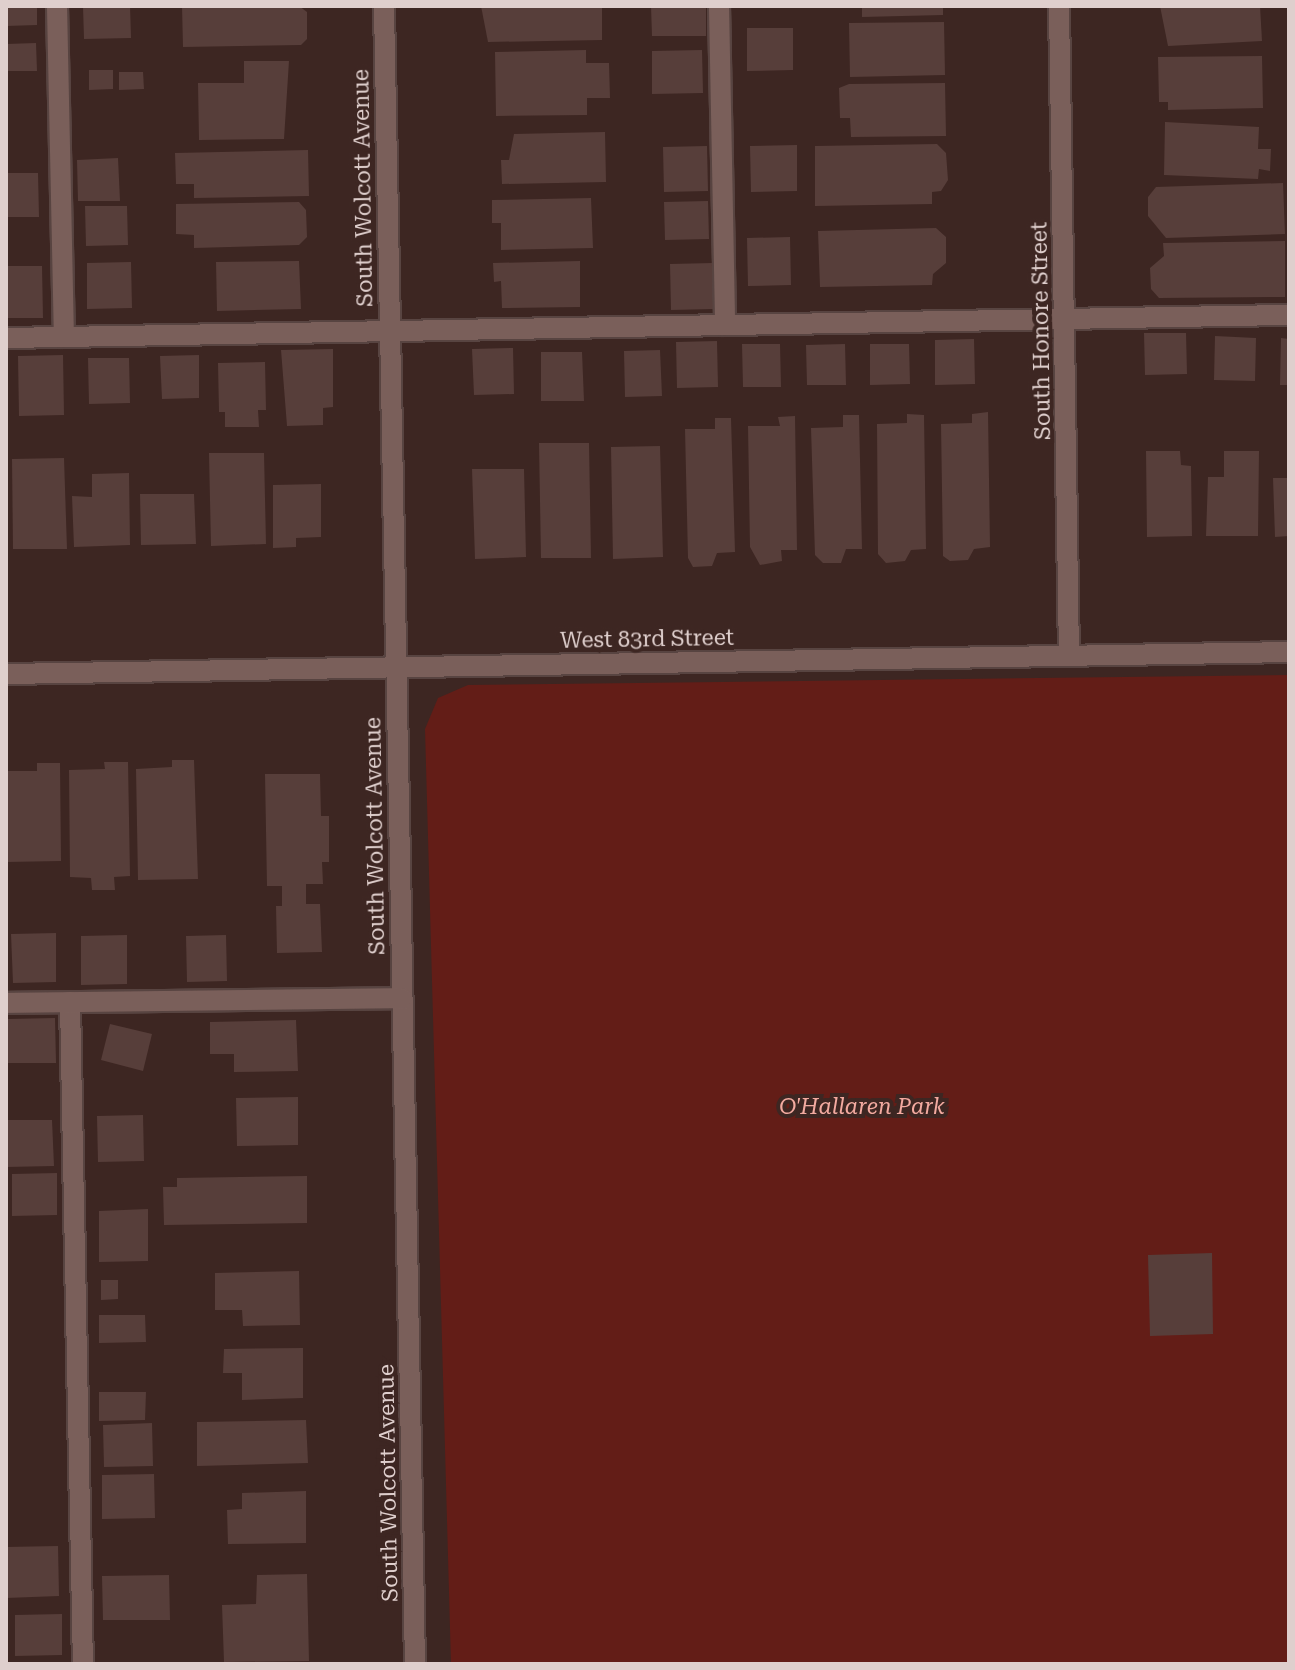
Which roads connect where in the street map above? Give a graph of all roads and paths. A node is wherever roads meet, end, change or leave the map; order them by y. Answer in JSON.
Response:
{"nodes":[{"id":1,"x":57,"y":6,"type":"edge"},
{"id":2,"x":384,"y":6,"type":"edge"},
{"id":3,"x":719,"y":6,"type":"edge"},
{"id":4,"x":1059,"y":6,"type":"edge"},
{"id":5,"x":1289,"y":315,"type":"edge"},
{"id":6,"x":1065,"y":319,"type":"junction"},
{"id":7,"x":725,"y":325,"type":"junction"},
{"id":8,"x":390,"y":331,"type":"junction"},
{"id":9,"x":64,"y":337,"type":"junction"},
{"id":10,"x":6,"y":338,"type":"edge"},
{"id":11,"x":1289,"y":652,"type":"edge"},
{"id":12,"x":1069,"y":656,"type":"junction"},
{"id":13,"x":395,"y":667,"type":"junction"},
{"id":14,"x":6,"y":674,"type":"edge"},
{"id":15,"x":402,"y":998,"type":"junction"},
{"id":16,"x":70,"y":1002,"type":"junction"},
{"id":17,"x":6,"y":1003,"type":"edge"},
{"id":18,"x":83,"y":1664,"type":"edge"},
{"id":19,"x":415,"y":1664,"type":"edge"}],
"edges":[{"from":1,"to":9,"type":"street"},
{"from":2,"to":8,"type":"street","name":"South Wolcott Avenue"},
{"from":3,"to":7,"type":"street"},
{"from":4,"to":6,"type":"street","name":"South Honore Street"},
{"from":5,"to":6,"type":"street"},
{"from":6,"to":7,"type":"street"},
{"from":6,"to":12,"type":"street","name":"South Honore Street"},
{"from":7,"to":8,"type":"street"},
{"from":8,"to":9,"type":"street"},
{"from":8,"to":13,"type":"street","name":"South Wolcott Avenue"},
{"from":9,"to":10,"type":"street"},
{"from":11,"to":12,"type":"street","name":"West 83rd Street"},
{"from":12,"to":13,"type":"street","name":"West 83rd Street"},
{"from":13,"to":14,"type":"street","name":"West 83rd Street"},
{"from":13,"to":15,"type":"street","name":"South Wolcott Avenue"},
{"from":15,"to":16,"type":"street"},
{"from":15,"to":19,"type":"street","name":"South Wolcott Avenue"},
{"from":16,"to":17,"type":"street"},
{"from":16,"to":18,"type":"street"}]}
